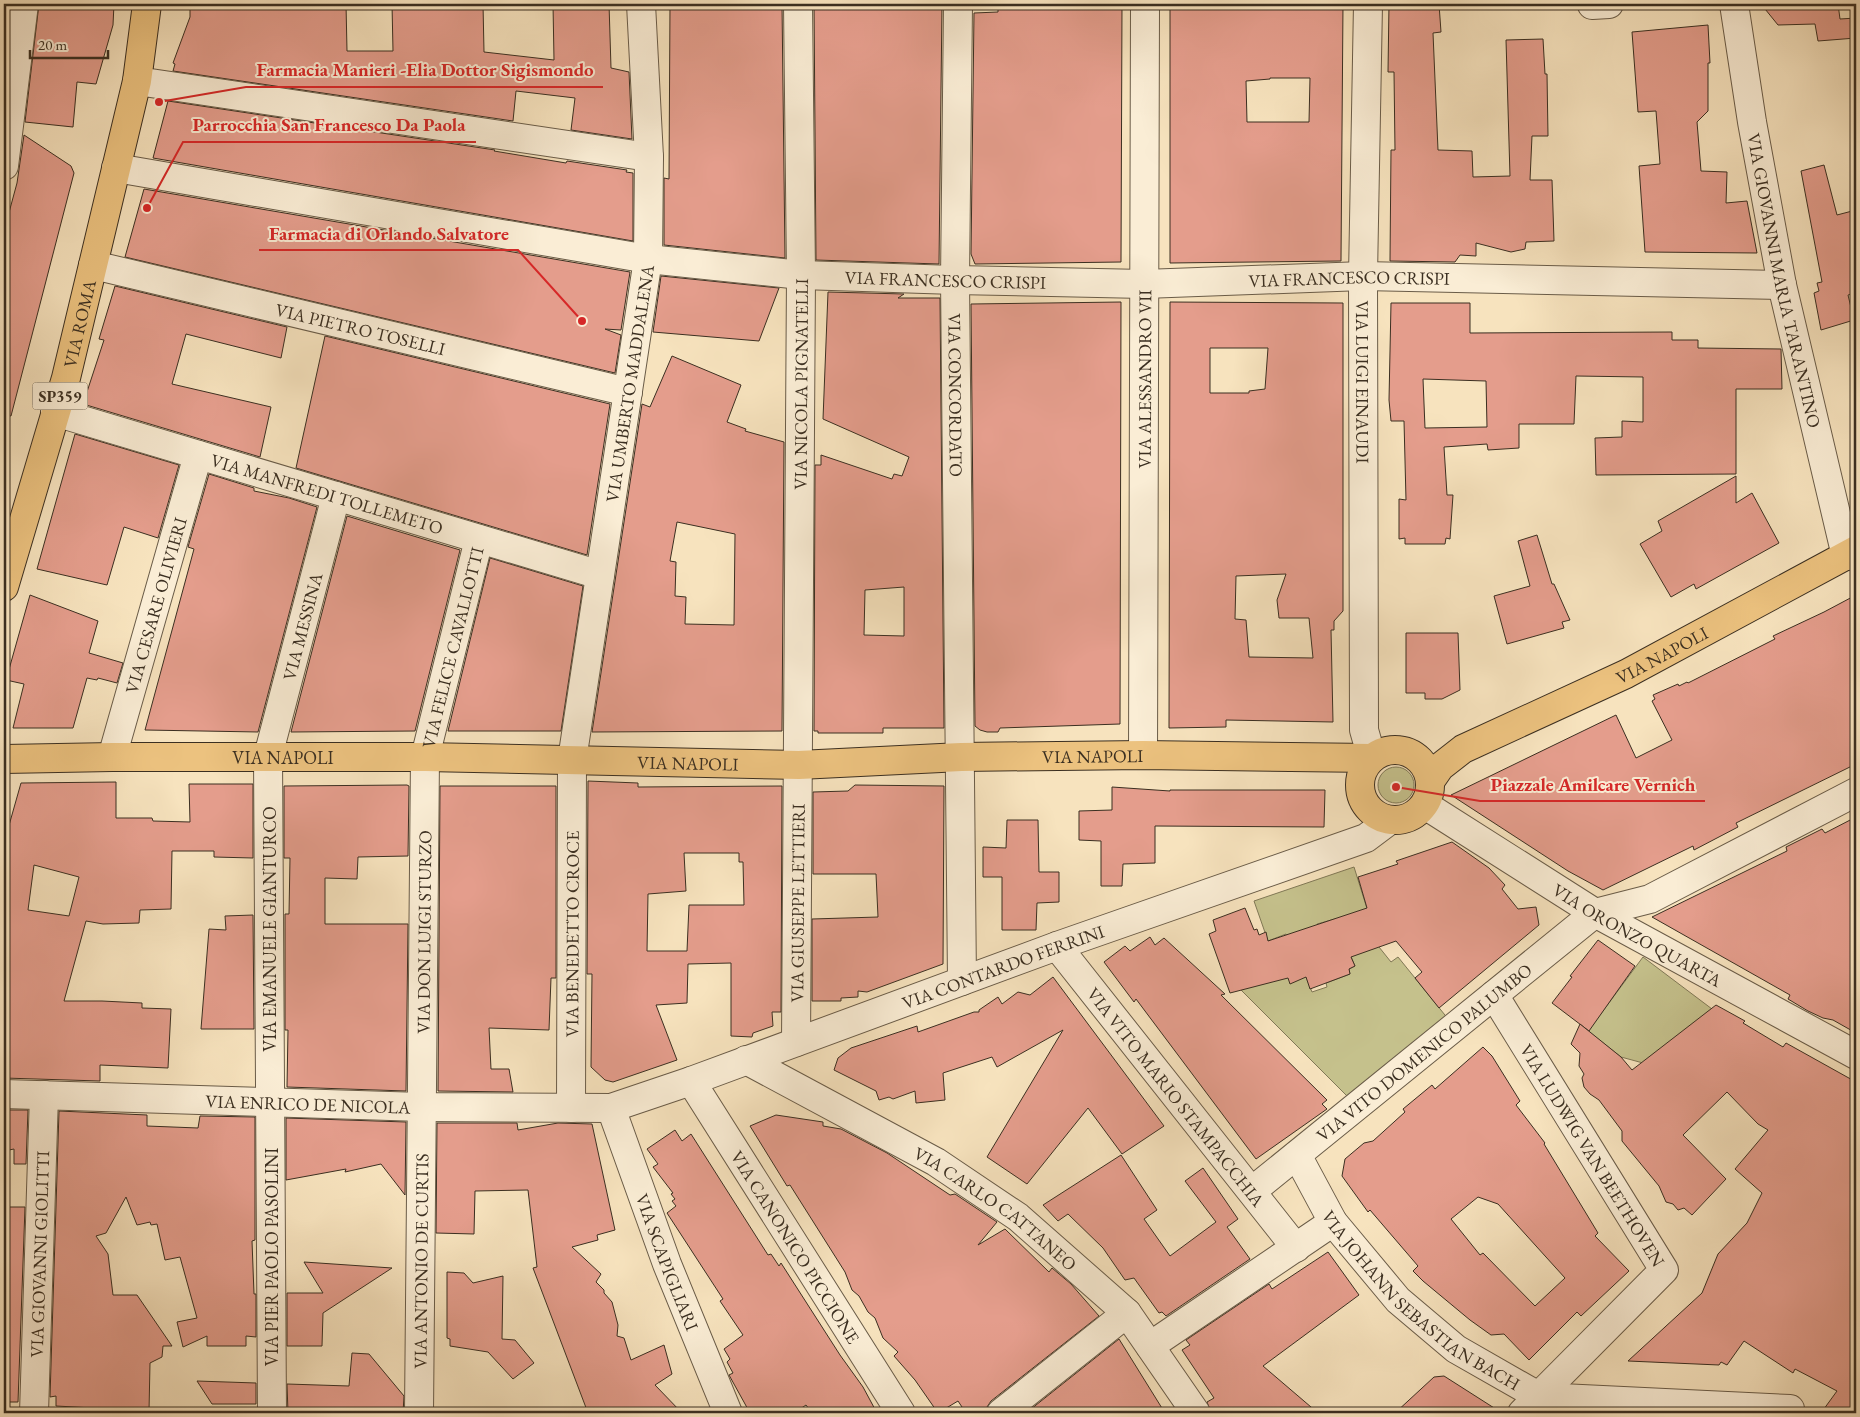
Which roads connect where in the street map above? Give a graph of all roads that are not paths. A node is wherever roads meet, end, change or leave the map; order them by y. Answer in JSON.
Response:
{"nodes":[{"id":1,"x":24,"y":4,"type":"edge"},
{"id":2,"x":147,"y":4,"type":"edge"},
{"id":3,"x":641,"y":4,"type":"edge"},
{"id":4,"x":798,"y":4,"type":"edge"},
{"id":5,"x":958,"y":4,"type":"edge"},
{"id":6,"x":1145,"y":4,"type":"edge"},
{"id":7,"x":1368,"y":4,"type":"edge"},
{"id":8,"x":1592,"y":4,"type":"edge"},
{"id":9,"x":1608,"y":4,"type":"edge"},
{"id":10,"x":1734,"y":4,"type":"edge"},
{"id":11,"x":137,"y":81,"type":"junction"},
{"id":12,"x":8,"y":108,"type":"edge"},
{"id":13,"x":649,"y":157,"type":"junction"},
{"id":14,"x":4,"y":166,"type":"edge"},
{"id":15,"x":116,"y":168,"type":"junction"},
{"id":16,"x":648,"y":258,"type":"junction"},
{"id":17,"x":93,"y":265,"type":"junction"},
{"id":18,"x":801,"y":275,"type":"junction"},
{"id":19,"x":1363,"y":276,"type":"junction"},
{"id":20,"x":955,"y":280,"type":"junction"},
{"id":21,"x":1144,"y":284,"type":"junction"},
{"id":22,"x":1782,"y":285,"type":"junction"},
{"id":23,"x":628,"y":392,"type":"junction"},
{"id":24,"x":55,"y":412,"type":"junction"},
{"id":25,"x":198,"y":454,"type":"junction"},
{"id":26,"x":336,"y":496,"type":"junction"},
{"id":27,"x":479,"y":539,"type":"junction"},
{"id":28,"x":1851,"y":553,"type":"edge"},
{"id":29,"x":600,"y":574,"type":"junction"},
{"id":30,"x":4,"y":587,"type":"edge"},
{"id":31,"x":1463,"y":749,"type":"junction"},
{"id":32,"x":1410,"y":752,"type":"junction"},
{"id":33,"x":1143,"y":755,"type":"junction"},
{"id":34,"x":268,"y":756,"type":"junction"},
{"id":35,"x":112,"y":757,"type":"junction"},
{"id":36,"x":425,"y":757,"type":"junction"},
{"id":37,"x":961,"y":757,"type":"junction"},
{"id":38,"x":1372,"y":758,"type":"junction"},
{"id":39,"x":4,"y":759,"type":"edge"},
{"id":40,"x":572,"y":760,"type":"junction"},
{"id":41,"x":799,"y":765,"type":"junction"},
{"id":42,"x":1428,"y":792,"type":"junction"},
{"id":43,"x":1856,"y":792,"type":"edge"},
{"id":44,"x":1390,"y":820,"type":"junction"},
{"id":45,"x":1595,"y":913,"type":"junction"},
{"id":46,"x":1057,"y":946,"type":"junction"},
{"id":47,"x":962,"y":981,"type":"junction"},
{"id":48,"x":1494,"y":995,"type":"junction"},
{"id":49,"x":796,"y":1042,"type":"junction"},
{"id":50,"x":1856,"y":1055,"type":"edge"},
{"id":51,"x":746,"y":1060,"type":"junction"},
{"id":52,"x":692,"y":1080,"type":"junction"},
{"id":53,"x":4,"y":1094,"type":"edge"},
{"id":54,"x":44,"y":1095,"type":"junction"},
{"id":55,"x":270,"y":1101,"type":"junction"},
{"id":56,"x":422,"y":1107,"type":"junction"},
{"id":57,"x":571,"y":1108,"type":"junction"},
{"id":58,"x":611,"y":1108,"type":"junction"},
{"id":59,"x":1297,"y":1155,"type":"junction"},
{"id":60,"x":1252,"y":1191,"type":"junction"},
{"id":61,"x":1333,"y":1222,"type":"junction"},
{"id":62,"x":1296,"y":1248,"type":"junction"},
{"id":63,"x":1127,"y":1313,"type":"junction"},
{"id":64,"x":1150,"y":1346,"type":"junction"},
{"id":65,"x":1531,"y":1405,"type":"edge"},
{"id":66,"x":1790,"y":1409,"type":"dead end"},
{"id":67,"x":34,"y":1413,"type":"edge"},
{"id":68,"x":272,"y":1413,"type":"edge"},
{"id":69,"x":419,"y":1413,"type":"edge"},
{"id":70,"x":728,"y":1413,"type":"edge"},
{"id":71,"x":901,"y":1413,"type":"edge"},
{"id":72,"x":1001,"y":1413,"type":"edge"},
{"id":73,"x":1196,"y":1413,"type":"edge"}],
"edges":[{"from":1,"to":12,"type":"street"},
{"from":2,"to":11,"type":"main road","number":"SP359"},
{"from":3,"to":13,"type":"street","name":"VIA UMBERTO MADDALENA"},
{"from":4,"to":18,"type":"street","name":"VIA NICOLA PIGNATELLI"},
{"from":5,"to":20,"type":"street","name":"VIA CONCORDATO"},
{"from":6,"to":21,"type":"street","name":"VIA ALESSANDRO VII"},
{"from":7,"to":19,"type":"street","name":"VIA LUIGI EINAUDI"},
{"from":8,"to":9,"type":"street"},
{"from":10,"to":22,"type":"street","name":"VIA GIOVANNI MARIA TARANTINO"},
{"from":11,"to":13,"type":"street"},
{"from":11,"to":15,"type":"main road","number":"SP359"},
{"from":12,"to":14,"type":"street"},
{"from":13,"to":16,"type":"street","name":"VIA UMBERTO MADDALENA"},
{"from":15,"to":16,"type":"street","name":"VIA FRANCESCO CRISPI"},
{"from":15,"to":17,"type":"main road","name":"VIA ROMA","number":"SP359"},
{"from":16,"to":18,"type":"street","name":"VIA FRANCESCO CRISPI"},
{"from":16,"to":23,"type":"street","name":"VIA UMBERTO MADDALENA"},
{"from":17,"to":23,"type":"street","name":"VIA PIETRO TOSELLI"},
{"from":17,"to":24,"type":"main road","name":"VIA ROMA","number":"SP359"},
{"from":18,"to":20,"type":"street","name":"VIA FRANCESCO CRISPI"},
{"from":18,"to":41,"type":"street","name":"VIA NICOLA PIGNATELLI"},
{"from":19,"to":21,"type":"street","name":"VIA FRANCESCO CRISPI"},
{"from":19,"to":22,"type":"street","name":"VIA FRANCESCO CRISPI"},
{"from":19,"to":38,"type":"street","name":"VIA LUIGI EINAUDI"},
{"from":20,"to":21,"type":"street","name":"VIA FRANCESCO CRISPI"},
{"from":20,"to":37,"type":"street","name":"VIA CONCORDATO"},
{"from":21,"to":33,"type":"street","name":"VIA ALESSANDRO VII"},
{"from":22,"to":28,"type":"street","name":"VIA GIOVANNI MARIA TARANTINO"},
{"from":23,"to":29,"type":"street","name":"VIA UMBERTO MADDALENA"},
{"from":24,"to":25,"type":"street","name":"VIA MANFREDI TOLLEMETO"},
{"from":24,"to":30,"type":"main road","name":"VIA ROMA","number":"SP359"},
{"from":25,"to":26,"type":"street","name":"VIA MANFREDI TOLLEMETO"},
{"from":25,"to":35,"type":"street","name":"VIA CESARE OLIVIERI"},
{"from":26,"to":27,"type":"street","name":"VIA MANFREDI TOLLEMETO"},
{"from":26,"to":34,"type":"street","name":"VIA MESSINA"},
{"from":27,"to":29,"type":"street","name":"VIA MANFREDI TOLLEMETO"},
{"from":27,"to":36,"type":"street","name":"VIA FELICE CAVALLOTTI"},
{"from":28,"to":31,"type":"main road","name":"VIA NAPOLI"},
{"from":29,"to":40,"type":"street","name":"VIA UMBERTO MADDALENA"},
{"from":31,"to":32,"type":"main road","name":"VIA NAPOLI"},
{"from":31,"to":42,"type":"main road","name":"VIA NAPOLI"},
{"from":32,"to":38,"type":"main road"},
{"from":32,"to":42,"type":"main road"},
{"from":33,"to":37,"type":"main road","name":"VIA NAPOLI"},
{"from":33,"to":38,"type":"main road","name":"VIA NAPOLI"},
{"from":34,"to":35,"type":"main road","name":"VIA NAPOLI"},
{"from":34,"to":36,"type":"main road","name":"VIA NAPOLI"},
{"from":34,"to":55,"type":"street","name":"VIA EMANUELE GIANTURCO"},
{"from":35,"to":39,"type":"main road","name":"VIA NAPOLI"},
{"from":36,"to":40,"type":"main road","name":"VIA NAPOLI"},
{"from":36,"to":56,"type":"street","name":"VIA DON LUIGI STURZO"},
{"from":37,"to":41,"type":"main road","name":"VIA NAPOLI"},
{"from":37,"to":47,"type":"street","name":"VIA CONCORDATO"},
{"from":38,"to":44,"type":"main road"},
{"from":40,"to":41,"type":"main road","name":"VIA NAPOLI"},
{"from":40,"to":57,"type":"street","name":"VIA BENEDETTO CROCE"},
{"from":41,"to":49,"type":"street","name":"VIA GIUSEPPE LETTIERI"},
{"from":42,"to":44,"type":"main road"},
{"from":42,"to":45,"type":"street","name":"VIA ORONZO QUARTA"},
{"from":43,"to":45,"type":"street"},
{"from":44,"to":46,"type":"street","name":"VIA CONTARDO FERRINI"},
{"from":45,"to":48,"type":"street","name":"VIA VITO DOMENICO PALUMBO"},
{"from":45,"to":50,"type":"street","name":"VIA ORONZO QUARTA"},
{"from":46,"to":47,"type":"street","name":"VIA CONTARDO FERRINI"},
{"from":46,"to":60,"type":"street","name":"VIA VITO MARIO STAMPACCHIA"},
{"from":47,"to":49,"type":"street","name":"VIA CONTARDO FERRINI"},
{"from":48,"to":59,"type":"street","name":"VIA VITO DOMENICO PALUMBO"},
{"from":48,"to":65,"type":"street","name":"VIA LUDWIG VAN BEETHOVEN"},
{"from":49,"to":51,"type":"street","name":"VIA CONTARDO FERRINI"},
{"from":51,"to":52,"type":"street","name":"VIA CONTARDO FERRINI"},
{"from":51,"to":63,"type":"street","name":"VIA CARLO CATTANEO"},
{"from":52,"to":58,"type":"street","name":"VIA CONTARDO FERRINI"},
{"from":52,"to":71,"type":"street","name":"VIA CANONICO PICCIONE"},
{"from":53,"to":54,"type":"street","name":"VIA ENRICO DE NICOLA"},
{"from":54,"to":55,"type":"street","name":"VIA ENRICO DE NICOLA"},
{"from":54,"to":67,"type":"street","name":"VIA GIOVANNI GIOLITTI"},
{"from":55,"to":56,"type":"street","name":"VIA ENRICO DE NICOLA"},
{"from":55,"to":68,"type":"street","name":"VIA PIER PAOLO PASOLINI"},
{"from":56,"to":57,"type":"street","name":"VIA ENRICO DE NICOLA"},
{"from":56,"to":69,"type":"street","name":"VIA ANTONIO DE CURTIS"},
{"from":57,"to":58,"type":"street","name":"VIA ENRICO DE NICOLA"},
{"from":58,"to":70,"type":"street","name":"VIA SCAPIGLIARI"},
{"from":59,"to":60,"type":"street","name":"VIA VITO DOMENICO PALUMBO"},
{"from":59,"to":61,"type":"street","name":"VIA JOHANN SEBASTIAN BACH"},
{"from":60,"to":62,"type":"street","name":"VIA VITO MARIO STAMPACCHIA"},
{"from":61,"to":62,"type":"street"},
{"from":61,"to":65,"type":"street","name":"VIA JOHANN SEBASTIAN BACH"},
{"from":62,"to":64,"type":"street"},
{"from":63,"to":64,"type":"street","name":"VIA CARLO CATTANEO"},
{"from":63,"to":72,"type":"street"},
{"from":64,"to":73,"type":"street","name":"VIA CARLO CATTANEO"},
{"from":65,"to":66,"type":"street","name":"VIA JOHANN SEBASTIAN BACH"}]}
